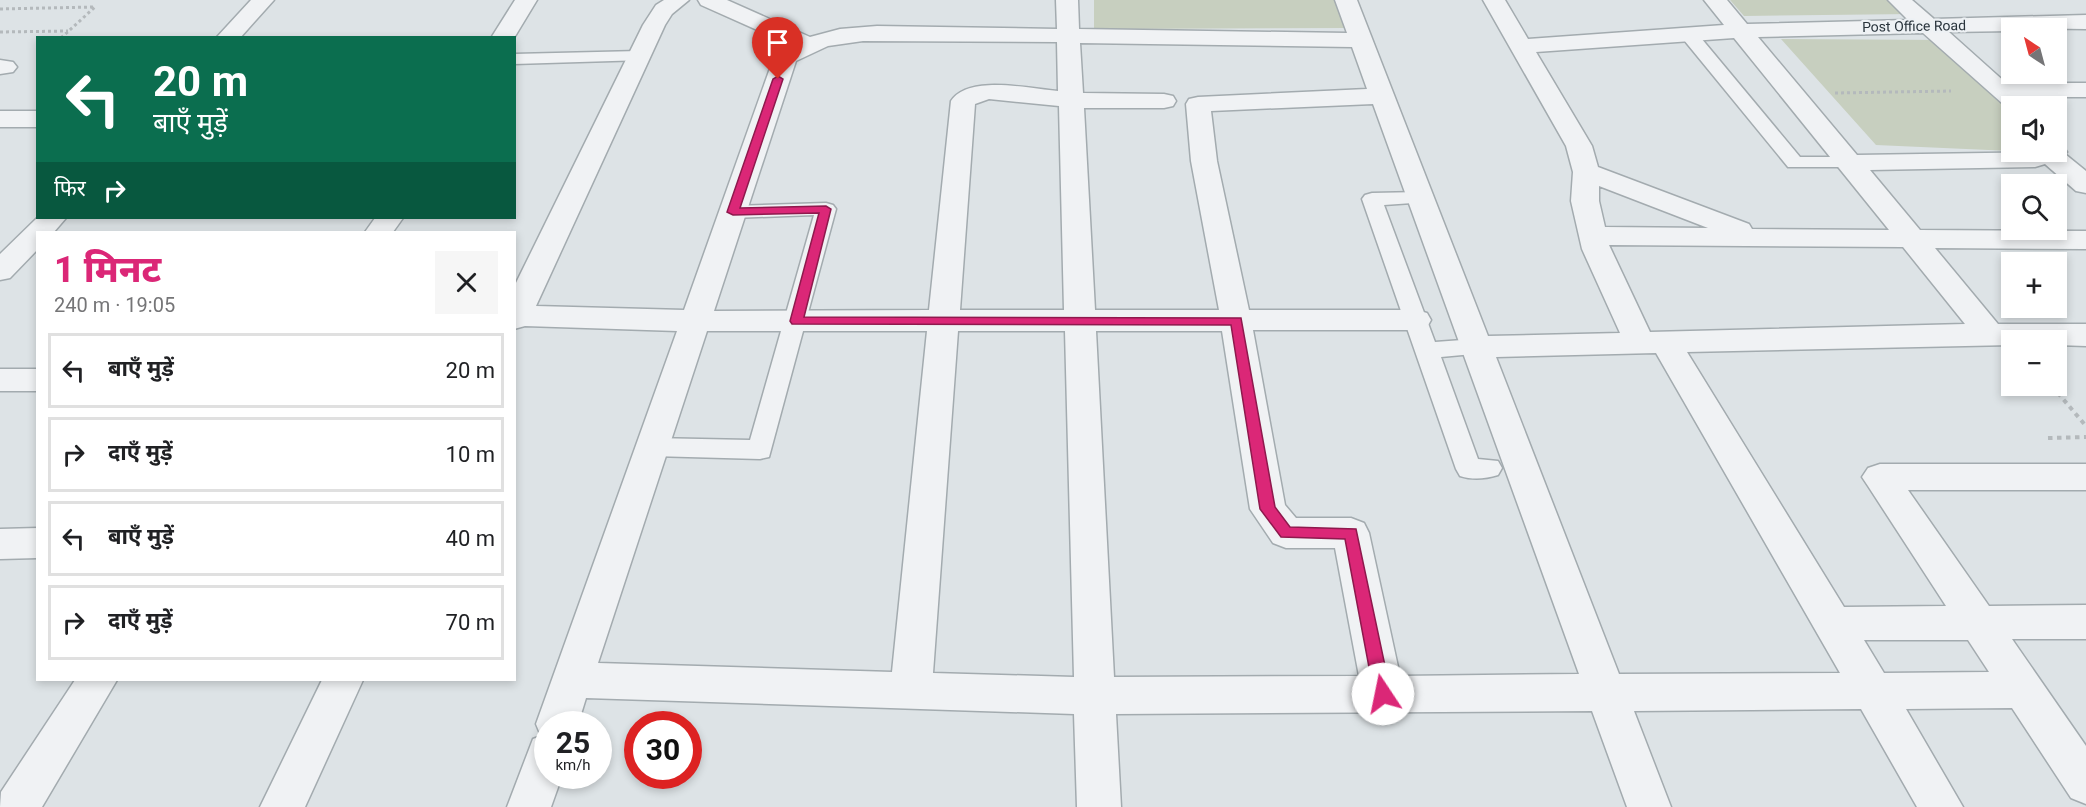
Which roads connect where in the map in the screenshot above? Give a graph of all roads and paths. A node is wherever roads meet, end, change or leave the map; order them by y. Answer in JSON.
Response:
{"nodes":[{"id":1,"x":263,"y":0,"type":"edge"},
{"id":2,"x":526,"y":0,"type":"edge"},
{"id":3,"x":709,"y":0,"type":"edge"},
{"id":4,"x":1066,"y":0,"type":"edge"},
{"id":5,"x":1346,"y":0,"type":"edge"},
{"id":6,"x":1494,"y":0,"type":"edge"},
{"id":7,"x":1715,"y":0,"type":"edge"},
{"id":8,"x":1899,"y":0,"type":"edge"},
{"id":9,"x":676,"y":1,"type":"edge"},
{"id":10,"x":0,"y":9,"type":"edge"},
{"id":11,"x":2086,"y":22,"type":"edge"},
{"id":12,"x":1926,"y":25,"type":"junction"},
{"id":13,"x":69,"y":31,"type":"junction"},
{"id":14,"x":1741,"y":31,"type":"junction"},
{"id":15,"x":0,"y":32,"type":"edge"},
{"id":16,"x":1068,"y":35,"type":"junction"},
{"id":17,"x":63,"y":36,"type":"edge"},
{"id":18,"x":229,"y":36,"type":"edge"},
{"id":19,"x":503,"y":36,"type":"edge"},
{"id":20,"x":1690,"y":36,"type":"junction"},
{"id":21,"x":1360,"y":40,"type":"junction"},
{"id":22,"x":808,"y":44,"type":"junction"},
{"id":23,"x":1521,"y":46,"type":"junction"},
{"id":24,"x":639,"y":56,"type":"junction"},
{"id":25,"x":516,"y":58,"type":"edge"},
{"id":26,"x":2000,"y":90,"type":"junction"},
{"id":27,"x":2086,"y":90,"type":"edge"},
{"id":28,"x":1793,"y":93,"type":"junction"},
{"id":29,"x":1382,"y":96,"type":"junction"},
{"id":30,"x":2007,"y":96,"type":"edge"},
{"id":31,"x":1071,"y":100,"type":"junction"},
{"id":32,"x":1164,"y":101,"type":"dead end"},
{"id":33,"x":0,"y":119,"type":"edge"},
{"id":34,"x":36,"y":119,"type":"edge"},
{"id":35,"x":2001,"y":160,"type":"edge"},
{"id":36,"x":1851,"y":162,"type":"junction"},
{"id":37,"x":2065,"y":162,"type":"edge"},
{"id":38,"x":1586,"y":172,"type":"junction"},
{"id":39,"x":2086,"y":185,"type":"edge"},
{"id":40,"x":1420,"y":198,"type":"junction"},
{"id":41,"x":733,"y":212,"type":"junction"},
{"id":42,"x":51,"y":219,"type":"edge"},
{"id":43,"x":39,"y":231,"type":"edge"},
{"id":44,"x":36,"y":234,"type":"edge"},
{"id":45,"x":1593,"y":236,"type":"junction"},
{"id":46,"x":1761,"y":238,"type":"junction"},
{"id":47,"x":1914,"y":240,"type":"junction"},
{"id":48,"x":2086,"y":240,"type":"edge"},
{"id":49,"x":0,"y":271,"type":"edge"},
{"id":50,"x":516,"y":314,"type":"edge"},
{"id":51,"x":516,"y":316,"type":"edge"},
{"id":52,"x":1416,"y":320,"type":"junction"},
{"id":53,"x":695,"y":321,"type":"junction"},
{"id":54,"x":797,"y":321,"type":"junction"},
{"id":55,"x":943,"y":321,"type":"junction"},
{"id":56,"x":1079,"y":321,"type":"junction"},
{"id":57,"x":1236,"y":321,"type":"junction"},
{"id":58,"x":1990,"y":334,"type":"junction"},
{"id":59,"x":2086,"y":335,"type":"edge"},
{"id":60,"x":1653,"y":343,"type":"junction"},
{"id":61,"x":1476,"y":347,"type":"junction"},
{"id":62,"x":1426,"y":350,"type":"junction"},
{"id":63,"x":0,"y":380,"type":"edge"},
{"id":64,"x":36,"y":380,"type":"edge"},
{"id":65,"x":2060,"y":396,"type":"edge"},
{"id":66,"x":2086,"y":426,"type":"edge"},
{"id":67,"x":652,"y":447,"type":"junction"},
{"id":68,"x":1489,"y":468,"type":"dead end"},
{"id":69,"x":2086,"y":477,"type":"edge"},
{"id":70,"x":36,"y":543,"type":"edge"},
{"id":71,"x":0,"y":544,"type":"edge"},
{"id":72,"x":2086,"y":622,"type":"edge"},
{"id":73,"x":1977,"y":623,"type":"junction"},
{"id":74,"x":1833,"y":624,"type":"junction"},
{"id":75,"x":573,"y":680,"type":"junction"},
{"id":76,"x":96,"y":681,"type":"edge"},
{"id":77,"x":343,"y":681,"type":"edge"},
{"id":78,"x":911,"y":690,"type":"junction"},
{"id":79,"x":2023,"y":690,"type":"junction"},
{"id":80,"x":1873,"y":691,"type":"junction"},
{"id":81,"x":1606,"y":693,"type":"junction"},
{"id":82,"x":1383,"y":694,"type":"junction"},
{"id":83,"x":1094,"y":696,"type":"junction"},
{"id":84,"x":562,"y":711,"type":"edge"},
{"id":85,"x":2086,"y":783,"type":"edge"},
{"id":86,"x":535,"y":789,"type":"edge"},
{"id":87,"x":12,"y":806,"type":"edge"},
{"id":88,"x":282,"y":807,"type":"edge"},
{"id":89,"x":529,"y":807,"type":"edge"},
{"id":90,"x":1099,"y":807,"type":"edge"},
{"id":91,"x":1648,"y":807,"type":"edge"},
{"id":92,"x":1941,"y":807,"type":"edge"}],
"edges":[{"from":1,"to":18,"type":"street"},
{"from":2,"to":19,"type":"street"},
{"from":3,"to":22,"type":"street"},
{"from":4,"to":16,"type":"street"},
{"from":5,"to":21,"type":"street"},
{"from":6,"to":23,"type":"street"},
{"from":7,"to":14,"type":"street"},
{"from":8,"to":12,"type":"street"},
{"from":9,"to":24,"type":"street"},
{"from":10,"to":13,"type":"path"},
{"from":11,"to":12,"type":"street","name":"Post Office Road"},
{"from":12,"to":14,"type":"street","name":"Post Office Road"},
{"from":12,"to":26,"type":"street"},
{"from":13,"to":15,"type":"path"},
{"from":13,"to":17,"type":"path"},
{"from":14,"to":20,"type":"street","name":"Post Office Road"},
{"from":14,"to":28,"type":"street"},
{"from":16,"to":21,"type":"street"},
{"from":16,"to":22,"type":"street"},
{"from":16,"to":31,"type":"street"},
{"from":20,"to":23,"type":"street","name":"Post Office Road"},
{"from":20,"to":36,"type":"lane"},
{"from":21,"to":29,"type":"street"},
{"from":22,"to":41,"type":"street"},
{"from":23,"to":38,"type":"street"},
{"from":24,"to":25,"type":"lane"},
{"from":24,"to":50,"type":"street"},
{"from":26,"to":27,"type":"street"},
{"from":26,"to":28,"type":"path"},
{"from":26,"to":30,"type":"street"},
{"from":28,"to":36,"type":"street"},
{"from":29,"to":40,"type":"street"},
{"from":29,"to":57,"type":"street"},
{"from":31,"to":32,"type":"street"},
{"from":31,"to":55,"type":"street"},
{"from":31,"to":56,"type":"street"},
{"from":33,"to":34,"type":"street"},
{"from":35,"to":36,"type":"street"},
{"from":36,"to":47,"type":"street"},
{"from":37,"to":39,"type":"street"},
{"from":38,"to":45,"type":"street"},
{"from":38,"to":46,"type":"street"},
{"from":40,"to":52,"type":"lane"},
{"from":40,"to":61,"type":"street"},
{"from":41,"to":53,"type":"street"},
{"from":41,"to":54,"type":"lane"},
{"from":42,"to":43,"type":"street"},
{"from":44,"to":49,"type":"street"},
{"from":45,"to":46,"type":"street"},
{"from":45,"to":60,"type":"street"},
{"from":46,"to":47,"type":"street"},
{"from":47,"to":48,"type":"street"},
{"from":47,"to":58,"type":"street"},
{"from":51,"to":53,"type":"street"},
{"from":52,"to":57,"type":"street"},
{"from":52,"to":62,"type":"lane"},
{"from":53,"to":54,"type":"street"},
{"from":53,"to":67,"type":"street"},
{"from":54,"to":55,"type":"street"},
{"from":54,"to":67,"type":"lane"},
{"from":55,"to":56,"type":"street"},
{"from":55,"to":78,"type":"street"},
{"from":56,"to":57,"type":"street"},
{"from":56,"to":83,"type":"street"},
{"from":57,"to":82,"type":"street"},
{"from":58,"to":59,"type":"street"},
{"from":58,"to":60,"type":"street"},
{"from":60,"to":61,"type":"street"},
{"from":60,"to":74,"type":"street"},
{"from":61,"to":62,"type":"lane"},
{"from":61,"to":81,"type":"street"},
{"from":62,"to":68,"type":"lane"},
{"from":63,"to":64,"type":"street"},
{"from":65,"to":66,"type":"path"},
{"from":67,"to":75,"type":"street"},
{"from":69,"to":73,"type":"street"},
{"from":70,"to":71,"type":"street"},
{"from":72,"to":73,"type":"street"},
{"from":73,"to":74,"type":"street"},
{"from":73,"to":79,"type":"street"},
{"from":74,"to":80,"type":"street"},
{"from":75,"to":78,"type":"street"},
{"from":75,"to":84,"type":"street"},
{"from":76,"to":87,"type":"street"},
{"from":77,"to":88,"type":"street"},
{"from":78,"to":83,"type":"street"},
{"from":79,"to":80,"type":"street"},
{"from":79,"to":85,"type":"street"},
{"from":80,"to":81,"type":"street"},
{"from":80,"to":92,"type":"street"},
{"from":81,"to":82,"type":"street"},
{"from":81,"to":91,"type":"street"},
{"from":82,"to":83,"type":"street"},
{"from":83,"to":90,"type":"street"},
{"from":86,"to":89,"type":"street"}]}
